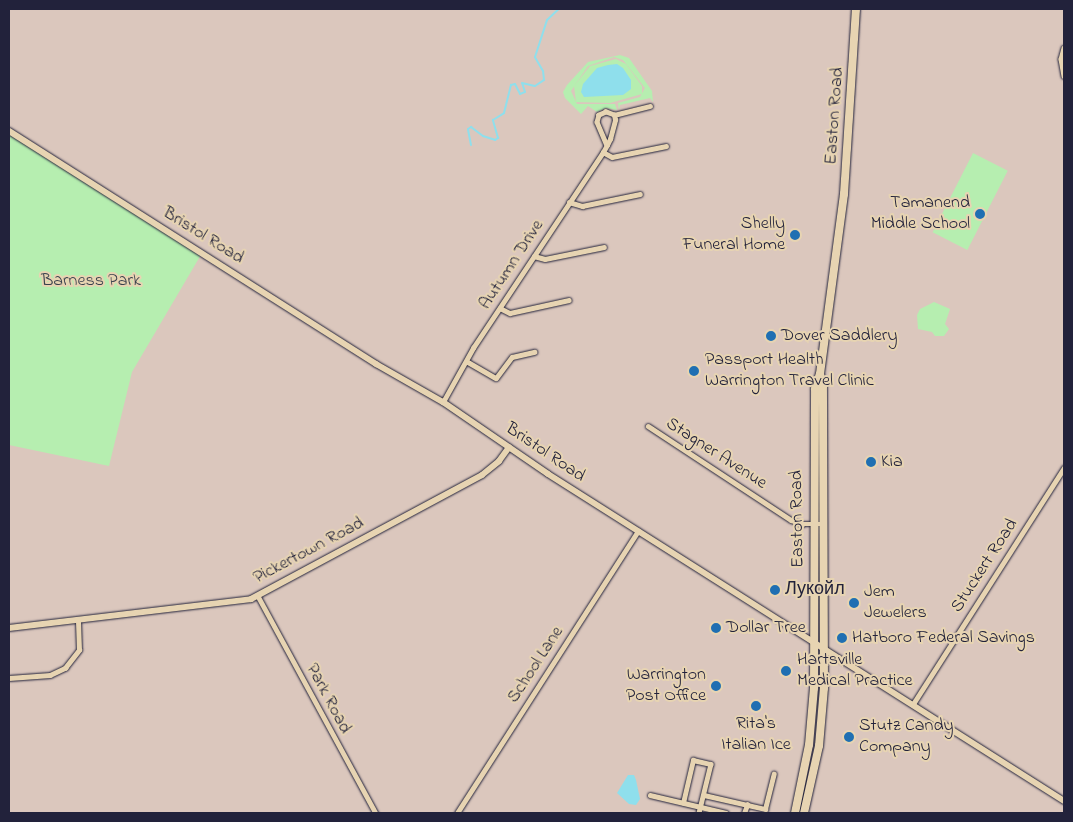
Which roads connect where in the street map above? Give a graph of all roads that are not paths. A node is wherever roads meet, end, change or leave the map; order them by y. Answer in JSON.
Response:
{"nodes":[{"id":1,"x":856,"y":9,"type":"edge"},
{"id":2,"x":1064,"y":48,"type":"edge"},
{"id":3,"x":1064,"y":76,"type":"edge"},
{"id":4,"x":650,"y":106,"type":"dead end"},
{"id":5,"x":614,"y":116,"type":"junction"},
{"id":6,"x":9,"y":130,"type":"edge"},
{"id":7,"x":607,"y":145,"type":"junction"},
{"id":8,"x":666,"y":146,"type":"dead end"},
{"id":9,"x":603,"y":152,"type":"junction"},
{"id":10,"x":640,"y":194,"type":"dead end"},
{"id":11,"x":570,"y":202,"type":"junction"},
{"id":12,"x":604,"y":247,"type":"dead end"},
{"id":13,"x":534,"y":256,"type":"junction"},
{"id":14,"x":569,"y":300,"type":"dead end"},
{"id":15,"x":500,"y":308,"type":"junction"},
{"id":16,"x":534,"y":352,"type":"dead end"},
{"id":17,"x":468,"y":362,"type":"junction"},
{"id":18,"x":820,"y":374,"type":"junction"},
{"id":19,"x":443,"y":402,"type":"junction"},
{"id":20,"x":648,"y":426,"type":"dead end"},
{"id":21,"x":509,"y":447,"type":"junction"},
{"id":22,"x":1064,"y":468,"type":"edge"},
{"id":23,"x":813,"y":524,"type":"junction"},
{"id":24,"x":824,"y":524,"type":"junction"},
{"id":25,"x":638,"y":532,"type":"junction"},
{"id":26,"x":258,"y":596,"type":"junction"},
{"id":27,"x":78,"y":621,"type":"junction"},
{"id":28,"x":9,"y":628,"type":"edge"},
{"id":29,"x":814,"y":641,"type":"junction"},
{"id":30,"x":825,"y":648,"type":"junction"},
{"id":31,"x":9,"y":678,"type":"edge"},
{"id":32,"x":913,"y":704,"type":"junction"},
{"id":33,"x":774,"y":774,"type":"dead end"},
{"id":34,"x":650,"y":795,"type":"dead end"},
{"id":35,"x":704,"y":795,"type":"junction"},
{"id":36,"x":1064,"y":801,"type":"edge"},
{"id":37,"x":683,"y":803,"type":"junction"},
{"id":38,"x":747,"y":805,"type":"junction"},
{"id":39,"x":701,"y":807,"type":"junction"},
{"id":40,"x":376,"y":813,"type":"edge"},
{"id":41,"x":457,"y":813,"type":"edge"},
{"id":42,"x":699,"y":813,"type":"edge"},
{"id":43,"x":726,"y":813,"type":"edge"},
{"id":44,"x":744,"y":813,"type":"edge"},
{"id":45,"x":795,"y":813,"type":"edge"},
{"id":46,"x":804,"y":813,"type":"edge"}],
"edges":[{"from":1,"to":18,"type":"highway","name":"Easton Road"},
{"from":2,"to":3,"type":"street"},
{"from":4,"to":5,"type":"street"},
{"from":5,"to":7,"type":"street","name":"Autumn Drive"},
{"from":5,"to":7,"type":"street"},
{"from":6,"to":19,"type":"main road","name":"Bristol Road"},
{"from":7,"to":9,"type":"street","name":"Autumn Drive"},
{"from":8,"to":9,"type":"street"},
{"from":9,"to":11,"type":"street","name":"Autumn Drive"},
{"from":10,"to":11,"type":"street"},
{"from":11,"to":13,"type":"street","name":"Autumn Drive"},
{"from":12,"to":13,"type":"street"},
{"from":13,"to":15,"type":"street","name":"Autumn Drive"},
{"from":14,"to":15,"type":"street"},
{"from":15,"to":17,"type":"street","name":"Autumn Drive"},
{"from":16,"to":17,"type":"street"},
{"from":17,"to":19,"type":"street","name":"Autumn Drive"},
{"from":18,"to":23,"type":"highway","name":"Easton Road"},
{"from":18,"to":24,"type":"highway","name":"Easton Road"},
{"from":19,"to":21,"type":"main road","name":"Bristol Road"},
{"from":20,"to":23,"type":"street","name":"Stagner Avenue"},
{"from":21,"to":25,"type":"main road","name":"Bristol Road"},
{"from":21,"to":26,"type":"main road","name":"Pickertown Road"},
{"from":22,"to":32,"type":"street","name":"Stuckert Road"},
{"from":23,"to":24,"type":"street","name":"Stagner Avenue"},
{"from":23,"to":29,"type":"highway","name":"Easton Road"},
{"from":24,"to":30,"type":"highway","name":"Easton Road"},
{"from":25,"to":29,"type":"main road","name":"Bristol Road"},
{"from":25,"to":41,"type":"street","name":"School Lane"},
{"from":26,"to":27,"type":"main road","name":"Pickertown Road"},
{"from":26,"to":40,"type":"street","name":"Park Road"},
{"from":27,"to":28,"type":"main road","name":"Pickertown Road"},
{"from":27,"to":31,"type":"street"},
{"from":29,"to":30,"type":"main road","name":"Bristol Road"},
{"from":29,"to":45,"type":"highway","name":"Easton Road"},
{"from":30,"to":32,"type":"main road","name":"Bristol Road"},
{"from":30,"to":46,"type":"highway","name":"Easton Road"},
{"from":32,"to":36,"type":"main road","name":"Bristol Road"},
{"from":33,"to":38,"type":"street"},
{"from":34,"to":37,"type":"street"},
{"from":35,"to":37,"type":"street"},
{"from":35,"to":38,"type":"street"},
{"from":35,"to":39,"type":"street"},
{"from":37,"to":39,"type":"street"},
{"from":38,"to":44,"type":"street"},
{"from":39,"to":42,"type":"street"},
{"from":39,"to":43,"type":"street"}]}
